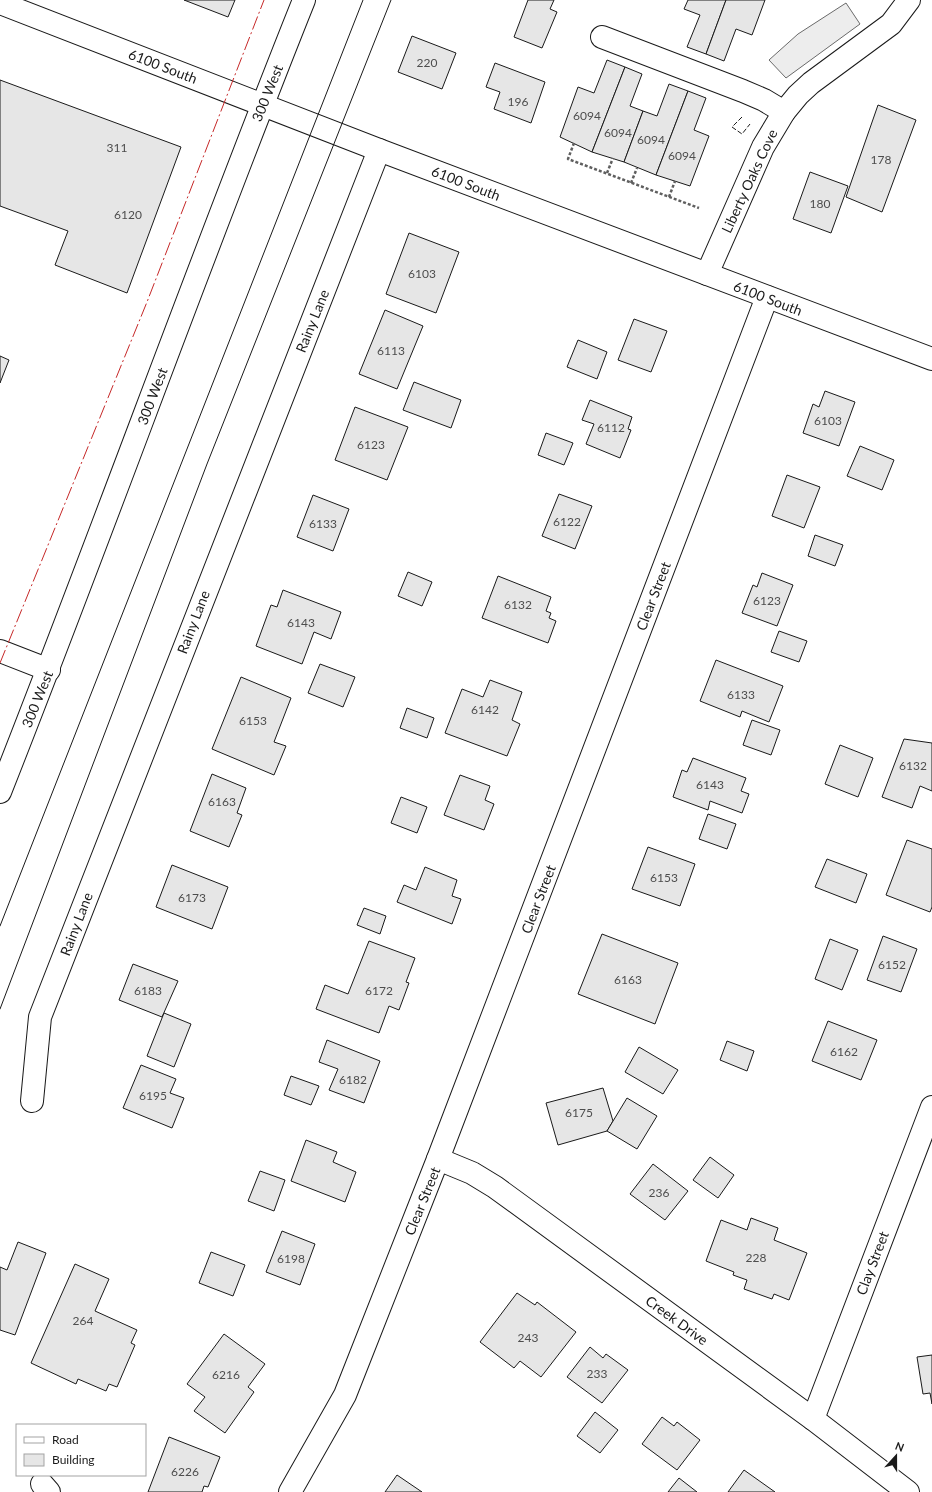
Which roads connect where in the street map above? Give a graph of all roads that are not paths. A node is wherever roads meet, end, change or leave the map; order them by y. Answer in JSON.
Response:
{"nodes":[{"id":1,"x":304,"y":0,"type":"edge"},
{"id":2,"x":908,"y":0,"type":"edge"},
{"id":3,"x":0,"y":3,"type":"edge"},
{"id":4,"x":602,"y":37,"type":"dead end"},
{"id":5,"x":262,"y":104,"type":"junction"},
{"id":6,"x":784,"y":112,"type":"junction"},
{"id":7,"x":379,"y":150,"type":"junction"},
{"id":8,"x":707,"y":274,"type":"junction"},
{"id":9,"x":767,"y":297,"type":"junction"},
{"id":10,"x":932,"y":359,"type":"edge"},
{"id":11,"x":0,"y":651,"type":"edge"},
{"id":12,"x":49,"y":670,"type":"junction"},
{"id":13,"x":0,"y":792,"type":"edge"},
{"id":14,"x":32,"y":1101,"type":"dead end"},
{"id":15,"x":932,"y":1107,"type":"edge"},
{"id":16,"x":438,"y":1159,"type":"junction"},
{"id":17,"x":813,"y":1419,"type":"junction"},
{"id":18,"x":290,"y":1492,"type":"edge"},
{"id":19,"x":908,"y":1492,"type":"edge"}],
"edges":[{"from":1,"to":5,"type":"street","name":"300 West"},
{"from":2,"to":6,"type":"street","name":"Liberty Oaks Cove"},
{"from":3,"to":5,"type":"street","name":"6100 South"},
{"from":4,"to":6,"type":"street"},
{"from":5,"to":7,"type":"street","name":"6100 South"},
{"from":5,"to":12,"type":"street","name":"300 West"},
{"from":6,"to":8,"type":"street","name":"Liberty Oaks Cove"},
{"from":7,"to":8,"type":"street","name":"6100 South"},
{"from":7,"to":14,"type":"street","name":"Rainy Lane"},
{"from":8,"to":9,"type":"street","name":"6100 South"},
{"from":9,"to":10,"type":"street","name":"6100 South"},
{"from":9,"to":16,"type":"street","name":"Clear Street"},
{"from":11,"to":12,"type":"street"},
{"from":12,"to":13,"type":"street","name":"300 West"},
{"from":15,"to":17,"type":"street","name":"Clay Street"},
{"from":16,"to":17,"type":"street","name":"Creek Drive"},
{"from":16,"to":18,"type":"street","name":"Clear Street"},
{"from":17,"to":19,"type":"street","name":"Creek Drive"}]}
